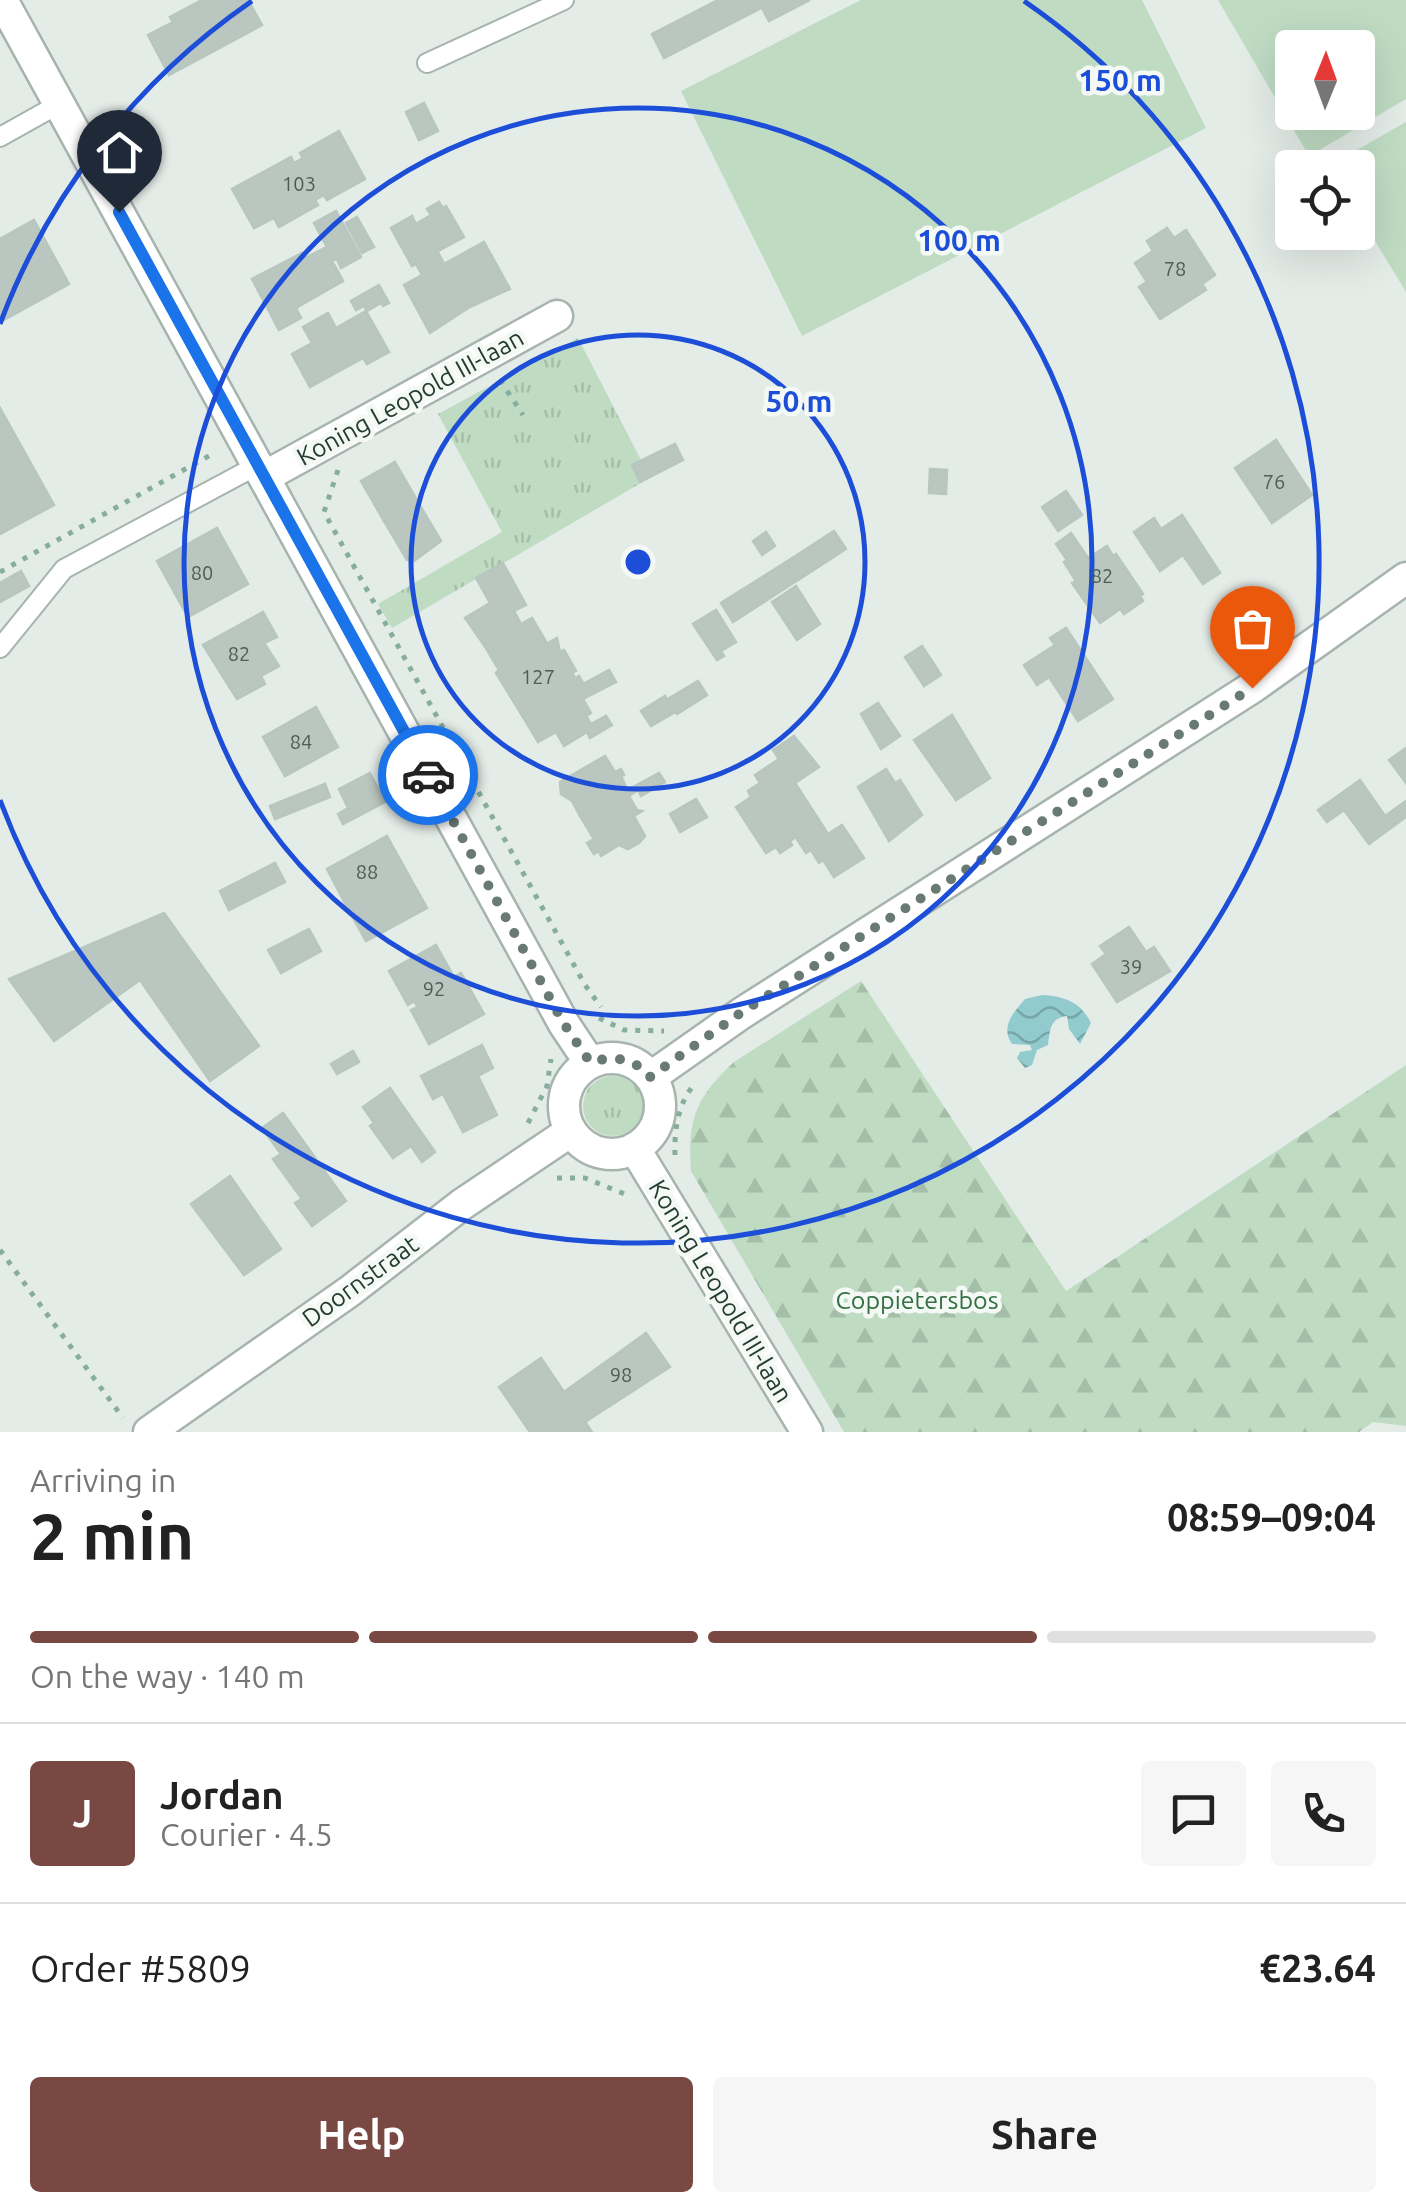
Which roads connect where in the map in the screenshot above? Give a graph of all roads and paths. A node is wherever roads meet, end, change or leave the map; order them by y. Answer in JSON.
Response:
{"nodes":[{"id":1,"x":2,"y":0,"type":"edge"},
{"id":2,"x":564,"y":0,"type":"edge"},
{"id":3,"x":427,"y":64,"type":"dead end"},
{"id":4,"x":59,"y":104,"type":"junction"},
{"id":5,"x":0,"y":136,"type":"edge"},
{"id":6,"x":557,"y":316,"type":"dead end"},
{"id":7,"x":486,"y":355,"type":"junction"},
{"id":8,"x":523,"y":415,"type":"dead end"},
{"id":9,"x":242,"y":437,"type":"junction"},
{"id":10,"x":324,"y":444,"type":"junction"},
{"id":11,"x":261,"y":471,"type":"junction"},
{"id":12,"x":0,"y":572,"type":"edge"},
{"id":13,"x":1406,"y":578,"type":"edge"},
{"id":14,"x":0,"y":648,"type":"edge"},
{"id":15,"x":600,"y":1007,"type":"dead end"},
{"id":16,"x":590,"y":1062,"type":"junction"},
{"id":17,"x":650,"y":1077,"type":"junction"},
{"id":18,"x":696,"y":1082,"type":"dead end"},
{"id":19,"x":571,"y":1132,"type":"junction"},
{"id":20,"x":635,"y":1149,"type":"junction"},
{"id":21,"x":677,"y":1164,"type":"dead end"},
{"id":22,"x":0,"y":1250,"type":"edge"},
{"id":23,"x":137,"y":1426,"type":"edge"},
{"id":24,"x":807,"y":1432,"type":"edge"}],
"edges":[{"from":1,"to":4,"type":"street"},
{"from":2,"to":3,"type":"lane"},
{"from":4,"to":5,"type":"lane"},
{"from":4,"to":9,"type":"street"},
{"from":6,"to":7,"type":"street","name":"Koning Leopold III-laan"},
{"from":7,"to":8,"type":"path"},
{"from":7,"to":10,"type":"street","name":"Koning Leopold III-laan"},
{"from":9,"to":11,"type":"street"},
{"from":9,"to":12,"type":"path"},
{"from":10,"to":11,"type":"street","name":"Koning Leopold III-laan"},
{"from":10,"to":15,"type":"path"},
{"from":11,"to":14,"type":"lane"},
{"from":11,"to":16,"type":"street"},
{"from":13,"to":17,"type":"street"},
{"from":16,"to":17,"type":"street"},
{"from":16,"to":19,"type":"street"},
{"from":17,"to":20,"type":"street"},
{"from":18,"to":21,"type":"path"},
{"from":19,"to":20,"type":"street"},
{"from":19,"to":23,"type":"street","name":"Doornstraat"},
{"from":20,"to":24,"type":"street","name":"Koning Leopold III-laan"},
{"from":22,"to":23,"type":"path"}]}
